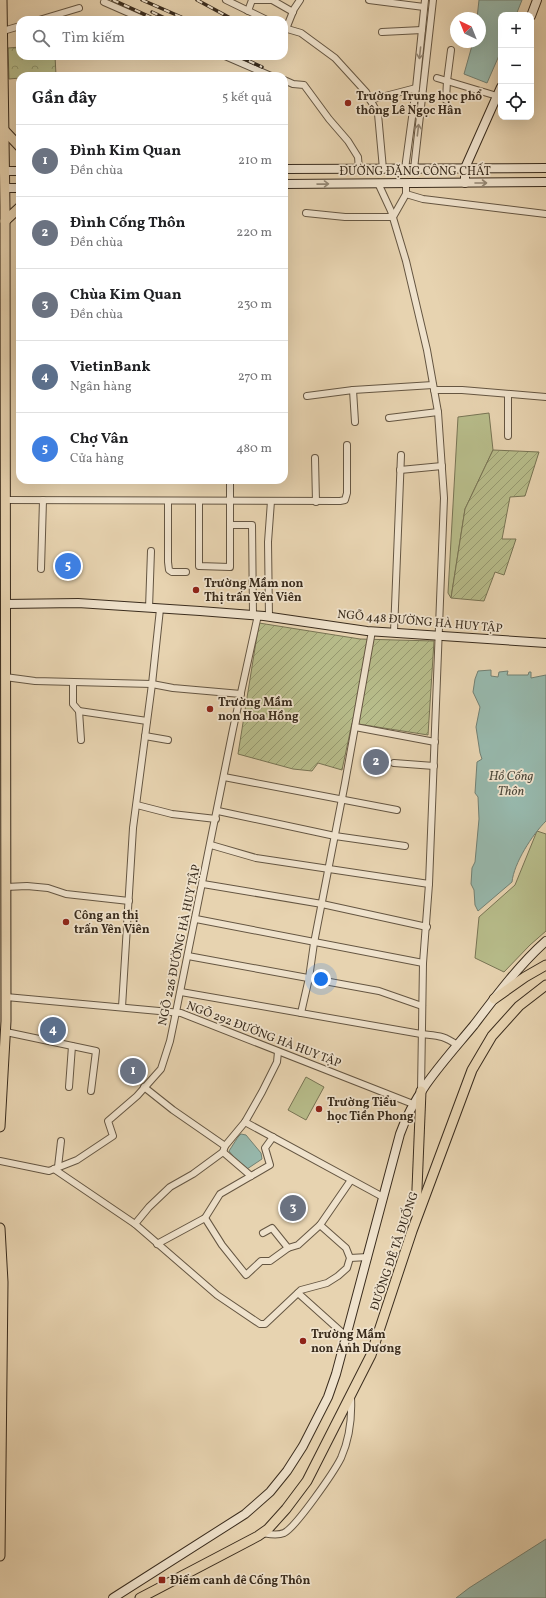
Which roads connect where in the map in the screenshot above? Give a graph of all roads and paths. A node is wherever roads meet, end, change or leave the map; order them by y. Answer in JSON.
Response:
{"nodes":[{"id":1,"x":2,"y":0,"type":"edge"},
{"id":2,"x":226,"y":0,"type":"edge"},
{"id":3,"x":252,"y":0,"type":"edge"},
{"id":4,"x":300,"y":0,"type":"edge"},
{"id":5,"x":369,"y":0,"type":"edge"},
{"id":6,"x":425,"y":0,"type":"edge"},
{"id":7,"x":433,"y":0,"type":"edge"},
{"id":8,"x":537,"y":0,"type":"edge"},
{"id":9,"x":104,"y":2,"type":"dead end"},
{"id":10,"x":424,"y":7,"type":"junction"},
{"id":11,"x":79,"y":8,"type":"dead end"},
{"id":12,"x":248,"y":11,"type":"junction"},
{"id":13,"x":293,"y":12,"type":"junction"},
{"id":14,"x":532,"y":12,"type":"edge"},
{"id":15,"x":52,"y":16,"type":"edge"},
{"id":16,"x":135,"y":16,"type":"edge"},
{"id":17,"x":259,"y":16,"type":"edge"},
{"id":18,"x":424,"y":16,"type":"junction"},
{"id":19,"x":431,"y":17,"type":"junction"},
{"id":20,"x":288,"y":23,"type":"edge"},
{"id":21,"x":16,"y":27,"type":"edge"},
{"id":22,"x":288,"y":30,"type":"edge"},
{"id":23,"x":422,"y":30,"type":"junction"},
{"id":24,"x":3,"y":31,"type":"junction"},
{"id":25,"x":382,"y":32,"type":"dead end"},
{"id":26,"x":451,"y":50,"type":"dead end"},
{"id":27,"x":234,"y":60,"type":"edge"},
{"id":28,"x":2,"y":70,"type":"edge"},
{"id":29,"x":262,"y":72,"type":"edge"},
{"id":30,"x":437,"y":78,"type":"dead end"},
{"id":31,"x":447,"y":80,"type":"junction"},
{"id":32,"x":288,"y":82,"type":"edge"},
{"id":33,"x":416,"y":88,"type":"junction"},
{"id":34,"x":497,"y":96,"type":"joint"},
{"id":35,"x":370,"y":100,"type":"junction"},
{"id":36,"x":446,"y":100,"type":"dead end"},
{"id":37,"x":4,"y":130,"type":"junction"},
{"id":38,"x":16,"y":143,"type":"edge"},
{"id":39,"x":414,"y":168,"type":"junction"},
{"id":40,"x":466,"y":168,"type":"junction"},
{"id":41,"x":546,"y":168,"type":"edge"},
{"id":42,"x":288,"y":169,"type":"edge"},
{"id":43,"x":355,"y":169,"type":"junction"},
{"id":44,"x":383,"y":169,"type":"junction"},
{"id":45,"x":405,"y":169,"type":"junction"},
{"id":46,"x":4,"y":171,"type":"junction"},
{"id":47,"x":16,"y":171,"type":"edge"},
{"id":48,"x":546,"y":182,"type":"edge"},
{"id":49,"x":352,"y":183,"type":"junction"},
{"id":50,"x":378,"y":183,"type":"junction"},
{"id":51,"x":406,"y":183,"type":"junction"},
{"id":52,"x":465,"y":183,"type":"junction"},
{"id":53,"x":288,"y":184,"type":"edge"},
{"id":54,"x":5,"y":188,"type":"junction"},
{"id":55,"x":16,"y":188,"type":"edge"},
{"id":56,"x":406,"y":194,"type":"junction"},
{"id":57,"x":306,"y":212,"type":"dead end"},
{"id":58,"x":7,"y":213,"type":"edge"},
{"id":59,"x":546,"y":214,"type":"edge"},
{"id":60,"x":393,"y":217,"type":"junction"},
{"id":61,"x":434,"y":387,"type":"junction"},
{"id":62,"x":353,"y":390,"type":"junction"},
{"id":63,"x":508,"y":394,"type":"junction"},
{"id":64,"x":307,"y":396,"type":"dead end"},
{"id":65,"x":546,"y":397,"type":"edge"},
{"id":66,"x":438,"y":412,"type":"junction"},
{"id":67,"x":389,"y":418,"type":"dead end"},
{"id":68,"x":355,"y":422,"type":"dead end"},
{"id":69,"x":508,"y":436,"type":"dead end"},
{"id":70,"x":347,"y":444,"type":"dead end"},
{"id":71,"x":401,"y":455,"type":"dead end"},
{"id":72,"x":315,"y":458,"type":"dead end"},
{"id":73,"x":442,"y":466,"type":"junction"},
{"id":74,"x":400,"y":470,"type":"junction"},
{"id":75,"x":230,"y":484,"type":"edge"},
{"id":76,"x":5,"y":500,"type":"junction"},
{"id":77,"x":43,"y":500,"type":"junction"},
{"id":78,"x":168,"y":501,"type":"junction"},
{"id":79,"x":199,"y":501,"type":"junction"},
{"id":80,"x":231,"y":501,"type":"junction"},
{"id":81,"x":271,"y":502,"type":"junction"},
{"id":82,"x":316,"y":502,"type":"junction"},
{"id":83,"x":230,"y":525,"type":"junction"},
{"id":84,"x":151,"y":551,"type":"dead end"},
{"id":85,"x":40,"y":568,"type":"dead end"},
{"id":86,"x":186,"y":572,"type":"dead end"},
{"id":87,"x":5,"y":604,"type":"junction"},
{"id":88,"x":149,"y":608,"type":"junction"},
{"id":89,"x":160,"y":609,"type":"junction"},
{"id":90,"x":256,"y":615,"type":"junction"},
{"id":91,"x":270,"y":617,"type":"junction"},
{"id":92,"x":372,"y":631,"type":"junction"},
{"id":93,"x":394,"y":632,"type":"junction"},
{"id":94,"x":440,"y":635,"type":"junction"},
{"id":95,"x":546,"y":643,"type":"edge"},
{"id":96,"x":5,"y":677,"type":"junction"},
{"id":97,"x":73,"y":683,"type":"junction"},
{"id":98,"x":152,"y":684,"type":"junction"},
{"id":99,"x":241,"y":694,"type":"junction"},
{"id":100,"x":79,"y":711,"type":"junction"},
{"id":101,"x":147,"y":721,"type":"junction"},
{"id":102,"x":355,"y":728,"type":"junction"},
{"id":103,"x":145,"y":736,"type":"junction"},
{"id":104,"x":81,"y":740,"type":"dead end"},
{"id":105,"x":168,"y":740,"type":"dead end"},
{"id":106,"x":435,"y":742,"type":"junction"},
{"id":107,"x":394,"y":763,"type":"dead end"},
{"id":108,"x":434,"y":766,"type":"junction"},
{"id":109,"x":224,"y":777,"type":"junction"},
{"id":110,"x":342,"y":799,"type":"junction"},
{"id":111,"x":137,"y":805,"type":"junction"},
{"id":112,"x":397,"y":810,"type":"dead end"},
{"id":113,"x":218,"y":811,"type":"junction"},
{"id":114,"x":216,"y":819,"type":"junction"},
{"id":115,"x":335,"y":836,"type":"junction"},
{"id":116,"x":211,"y":846,"type":"junction"},
{"id":117,"x":406,"y":846,"type":"dead end"},
{"id":118,"x":328,"y":869,"type":"junction"},
{"id":119,"x":203,"y":884,"type":"junction"},
{"id":120,"x":429,"y":884,"type":"junction"},
{"id":121,"x":6,"y":887,"type":"junction"},
{"id":122,"x":129,"y":901,"type":"junction"},
{"id":123,"x":322,"y":904,"type":"junction"},
{"id":124,"x":196,"y":919,"type":"junction"},
{"id":125,"x":427,"y":927,"type":"junction"},
{"id":126,"x":546,"y":941,"type":"edge"},
{"id":127,"x":314,"y":943,"type":"junction"},
{"id":128,"x":188,"y":956,"type":"junction"},
{"id":129,"x":423,"y":963,"type":"junction"},
{"id":130,"x":546,"y":965,"type":"edge"},
{"id":131,"x":309,"y":978,"type":"junction"},
{"id":132,"x":546,"y":985,"type":"edge"},
{"id":133,"x":181,"y":992,"type":"junction"},
{"id":134,"x":6,"y":997,"type":"junction"},
{"id":135,"x":494,"y":999,"type":"junction"},
{"id":136,"x":422,"y":1006,"type":"junction"},
{"id":137,"x":122,"y":1008,"type":"junction"},
{"id":138,"x":176,"y":1012,"type":"junction"},
{"id":139,"x":301,"y":1013,"type":"junction"},
{"id":140,"x":6,"y":1032,"type":"junction"},
{"id":141,"x":421,"y":1034,"type":"junction"},
{"id":142,"x":457,"y":1045,"type":"junction"},
{"id":143,"x":72,"y":1046,"type":"junction"},
{"id":144,"x":278,"y":1052,"type":"junction"},
{"id":145,"x":69,"y":1087,"type":"dead end"},
{"id":146,"x":144,"y":1088,"type":"junction"},
{"id":147,"x":91,"y":1091,"type":"dead end"},
{"id":148,"x":421,"y":1091,"type":"junction"},
{"id":149,"x":413,"y":1104,"type":"junction"},
{"id":150,"x":245,"y":1122,"type":"junction"},
{"id":151,"x":0,"y":1127,"type":"edge"},
{"id":152,"x":274,"y":1137,"type":"junction"},
{"id":153,"x":61,"y":1141,"type":"dead end"},
{"id":154,"x":224,"y":1149,"type":"junction"},
{"id":155,"x":0,"y":1161,"type":"edge"},
{"id":156,"x":56,"y":1168,"type":"junction"},
{"id":157,"x":251,"y":1176,"type":"junction"},
{"id":158,"x":351,"y":1180,"type":"junction"},
{"id":159,"x":384,"y":1197,"type":"junction"},
{"id":160,"x":204,"y":1218,"type":"junction"},
{"id":161,"x":416,"y":1220,"type":"junction"},
{"id":162,"x":135,"y":1224,"type":"junction"},
{"id":163,"x":320,"y":1225,"type":"junction"},
{"id":164,"x":0,"y":1228,"type":"edge"},
{"id":165,"x":263,"y":1233,"type":"dead end"},
{"id":166,"x":157,"y":1244,"type":"junction"},
{"id":167,"x":288,"y":1248,"type":"junction"},
{"id":168,"x":368,"y":1257,"type":"junction"},
{"id":169,"x":350,"y":1258,"type":"junction"},
{"id":170,"x":298,"y":1293,"type":"junction"},
{"id":171,"x":347,"y":1337,"type":"junction"},
{"id":172,"x":351,"y":1395,"type":"junction"},
{"id":173,"x":1,"y":1398,"type":"edge"},
{"id":174,"x":1,"y":1469,"type":"edge"},
{"id":175,"x":262,"y":1533,"type":"junction"},
{"id":176,"x":0,"y":1556,"type":"edge"},
{"id":177,"x":112,"y":1598,"type":"edge"},
{"id":178,"x":140,"y":1598,"type":"edge"}],
"edges":[{"from":1,"to":24,"type":"main road"},
{"from":2,"to":12,"type":"street"},
{"from":3,"to":12,"type":"street"},
{"from":3,"to":13,"type":"street"},
{"from":4,"to":13,"type":"street"},
{"from":5,"to":10,"type":"street"},
{"from":6,"to":10,"type":"street"},
{"from":7,"to":19,"type":"street"},
{"from":8,"to":14,"type":"street"},
{"from":9,"to":16,"type":"street"},
{"from":10,"to":18,"type":"street"},
{"from":11,"to":15,"type":"street"},
{"from":12,"to":17,"type":"street"},
{"from":13,"to":20,"type":"street"},
{"from":18,"to":19,"type":"street"},
{"from":18,"to":23,"type":"street"},
{"from":39,"to":19,"type":"street","one_way":true},
{"from":21,"to":24,"type":"street"},
{"from":22,"to":35,"type":"street"},
{"from":23,"to":25,"type":"street"},
{"from":23,"to":33,"type":"street","one_way":true},
{"from":24,"to":28,"type":"main road"},
{"from":26,"to":31,"type":"street"},
{"from":27,"to":29,"type":"street"},
{"from":28,"to":37,"type":"main road"},
{"from":30,"to":31,"type":"street"},
{"from":31,"to":34,"type":"street"},
{"from":31,"to":36,"type":"street"},
{"from":32,"to":43,"type":"street"},
{"from":33,"to":35,"type":"street"},
{"from":33,"to":45,"type":"street"},
{"from":34,"to":40,"type":"street"},
{"from":35,"to":44,"type":"street"},
{"from":37,"to":38,"type":"main road"},
{"from":37,"to":46,"type":"main road"},
{"from":39,"to":40,"type":"street","name":"ĐƯỜNG ĐẶNG CÔNG CHẤT"},
{"from":39,"to":45,"type":"street","name":"ĐƯỜNG ĐẶNG CÔNG CHẤT"},
{"from":40,"to":41,"type":"street","name":"ĐƯỜNG ĐẶNG CÔNG CHẤT"},
{"from":40,"to":52,"type":"street"},
{"from":42,"to":43,"type":"street","name":"ĐƯỜNG ĐẶNG CÔNG CHẤT"},
{"from":43,"to":44,"type":"street","name":"ĐƯỜNG ĐẶNG CÔNG CHẤT"},
{"from":43,"to":49,"type":"street"},
{"from":44,"to":45,"type":"street","name":"ĐƯỜNG ĐẶNG CÔNG CHẤT"},
{"from":46,"to":47,"type":"street"},
{"from":46,"to":54,"type":"main road"},
{"from":52,"to":48,"type":"street","name":"ĐƯỜNG ĐẶNG CÔNG CHẤT","one_way":true},
{"from":49,"to":50,"type":"street","name":"ĐƯỜNG ĐẶNG CÔNG CHẤT"},
{"from":53,"to":49,"type":"street","name":"ĐƯỜNG ĐẶNG CÔNG CHẤT","one_way":true},
{"from":50,"to":51,"type":"street","name":"ĐƯỜNG ĐẶNG CÔNG CHẤT"},
{"from":50,"to":60,"type":"street"},
{"from":51,"to":52,"type":"street","name":"ĐƯỜNG ĐẶNG CÔNG CHẤT"},
{"from":51,"to":56,"type":"street"},
{"from":54,"to":55,"type":"street"},
{"from":54,"to":58,"type":"main road"},
{"from":56,"to":59,"type":"street"},
{"from":56,"to":60,"type":"street"},
{"from":57,"to":60,"type":"street"},
{"from":58,"to":76,"type":"main road"},
{"from":60,"to":61,"type":"street"},
{"from":61,"to":62,"type":"street"},
{"from":61,"to":63,"type":"street"},
{"from":61,"to":66,"type":"street"},
{"from":62,"to":64,"type":"street"},
{"from":62,"to":68,"type":"street"},
{"from":63,"to":65,"type":"street"},
{"from":63,"to":69,"type":"street"},
{"from":66,"to":67,"type":"street"},
{"from":66,"to":73,"type":"street"},
{"from":70,"to":82,"type":"street"},
{"from":71,"to":74,"type":"street"},
{"from":72,"to":82,"type":"street"},
{"from":73,"to":74,"type":"street"},
{"from":73,"to":94,"type":"street"},
{"from":74,"to":93,"type":"street"},
{"from":75,"to":80,"type":"street"},
{"from":76,"to":77,"type":"street"},
{"from":76,"to":87,"type":"main road"},
{"from":77,"to":78,"type":"street"},
{"from":77,"to":85,"type":"street"},
{"from":78,"to":79,"type":"street"},
{"from":78,"to":86,"type":"street"},
{"from":79,"to":80,"type":"street"},
{"from":79,"to":83,"type":"street"},
{"from":80,"to":81,"type":"street"},
{"from":80,"to":83,"type":"street"},
{"from":81,"to":82,"type":"street"},
{"from":81,"to":91,"type":"street"},
{"from":83,"to":90,"type":"street","name":"NGÕ 226 ĐƯỜNG HÀ HUY TẬP"},
{"from":84,"to":88,"type":"street"},
{"from":87,"to":88,"type":"street","name":"NGÕ 448 ĐƯỜNG HÀ HUY TẬP"},
{"from":87,"to":96,"type":"main road"},
{"from":88,"to":89,"type":"street","name":"NGÕ 448 ĐƯỜNG HÀ HUY TẬP"},
{"from":89,"to":90,"type":"street","name":"NGÕ 448 ĐƯỜNG HÀ HUY TẬP"},
{"from":89,"to":98,"type":"street"},
{"from":90,"to":91,"type":"street","name":"NGÕ 448 ĐƯỜNG HÀ HUY TẬP"},
{"from":90,"to":99,"type":"street","name":"NGÕ 226 ĐƯỜNG HÀ HUY TẬP"},
{"from":91,"to":92,"type":"street","name":"NGÕ 448 ĐƯỜNG HÀ HUY TẬP"},
{"from":92,"to":93,"type":"street","name":"NGÕ 448 ĐƯỜNG HÀ HUY TẬP"},
{"from":92,"to":102,"type":"street"},
{"from":93,"to":94,"type":"street","name":"NGÕ 448 ĐƯỜNG HÀ HUY TẬP"},
{"from":94,"to":95,"type":"street","name":"NGÕ 448 ĐƯỜNG HÀ HUY TẬP"},
{"from":94,"to":106,"type":"street"},
{"from":96,"to":97,"type":"street"},
{"from":96,"to":121,"type":"main road"},
{"from":97,"to":98,"type":"street"},
{"from":97,"to":100,"type":"street"},
{"from":98,"to":99,"type":"street"},
{"from":98,"to":101,"type":"street"},
{"from":99,"to":109,"type":"street","name":"NGÕ 226 ĐƯỜNG HÀ HUY TẬP"},
{"from":100,"to":101,"type":"street"},
{"from":100,"to":104,"type":"street"},
{"from":101,"to":103,"type":"street"},
{"from":102,"to":106,"type":"street"},
{"from":102,"to":110,"type":"street"},
{"from":103,"to":105,"type":"street"},
{"from":103,"to":111,"type":"street"},
{"from":106,"to":108,"type":"street"},
{"from":107,"to":108,"type":"street"},
{"from":108,"to":120,"type":"street"},
{"from":109,"to":110,"type":"street"},
{"from":109,"to":113,"type":"street","name":"NGÕ 226 ĐƯỜNG HÀ HUY TẬP"},
{"from":110,"to":112,"type":"street"},
{"from":110,"to":115,"type":"street"},
{"from":111,"to":114,"type":"street"},
{"from":111,"to":122,"type":"street"},
{"from":113,"to":114,"type":"street","name":"NGÕ 226 ĐƯỜNG HÀ HUY TẬP"},
{"from":113,"to":115,"type":"street"},
{"from":114,"to":116,"type":"street","name":"NGÕ 226 ĐƯỜNG HÀ HUY TẬP"},
{"from":115,"to":117,"type":"street"},
{"from":115,"to":118,"type":"street"},
{"from":116,"to":118,"type":"street"},
{"from":116,"to":119,"type":"street","name":"NGÕ 226 ĐƯỜNG HÀ HUY TẬP"},
{"from":118,"to":120,"type":"street"},
{"from":118,"to":123,"type":"street"},
{"from":119,"to":123,"type":"street"},
{"from":119,"to":124,"type":"street","name":"NGÕ 226 ĐƯỜNG HÀ HUY TẬP"},
{"from":120,"to":125,"type":"street"},
{"from":121,"to":122,"type":"street"},
{"from":121,"to":134,"type":"main road"},
{"from":122,"to":137,"type":"street"},
{"from":123,"to":125,"type":"street"},
{"from":123,"to":127,"type":"street"},
{"from":124,"to":127,"type":"street"},
{"from":124,"to":128,"type":"street","name":"NGÕ 226 ĐƯỜNG HÀ HUY TẬP"},
{"from":125,"to":129,"type":"street"},
{"from":126,"to":135,"type":"street"},
{"from":127,"to":129,"type":"street"},
{"from":127,"to":131,"type":"street"},
{"from":128,"to":131,"type":"street"},
{"from":128,"to":133,"type":"street","name":"NGÕ 226 ĐƯỜNG HÀ HUY TẬP"},
{"from":129,"to":136,"type":"street"},
{"from":130,"to":135,"type":"main road"},
{"from":131,"to":136,"type":"street"},
{"from":131,"to":139,"type":"street"},
{"from":132,"to":161,"type":"main road","name":"ĐƯỜNG ĐÊ TẢ ĐUỐNG"},
{"from":133,"to":138,"type":"street","name":"NGÕ 226 ĐƯỜNG HÀ HUY TẬP"},
{"from":133,"to":139,"type":"street"},
{"from":134,"to":137,"type":"street","name":"NGÕ 292 ĐƯỜNG HÀ HUY TẬP"},
{"from":134,"to":140,"type":"main road"},
{"from":135,"to":142,"type":"street"},
{"from":136,"to":141,"type":"street"},
{"from":137,"to":138,"type":"street","name":"NGÕ 292 ĐƯỜNG HÀ HUY TẬP"},
{"from":138,"to":144,"type":"street","name":"NGÕ 292 ĐƯỜNG HÀ HUY TẬP"},
{"from":138,"to":146,"type":"street","name":"NGÕ 226 ĐƯỜNG HÀ HUY TẬP"},
{"from":139,"to":141,"type":"street"},
{"from":140,"to":143,"type":"street"},
{"from":140,"to":151,"type":"main road"},
{"from":141,"to":142,"type":"street"},
{"from":141,"to":148,"type":"street"},
{"from":142,"to":148,"type":"street"},
{"from":143,"to":145,"type":"street"},
{"from":143,"to":147,"type":"street"},
{"from":144,"to":149,"type":"street","name":"NGÕ 292 ĐƯỜNG HÀ HUY TẬP"},
{"from":144,"to":150,"type":"street"},
{"from":146,"to":154,"type":"street"},
{"from":146,"to":156,"type":"street","name":"NGÕ 226 ĐƯỜNG HÀ HUY TẬP"},
{"from":148,"to":149,"type":"street"},
{"from":148,"to":161,"type":"main road"},
{"from":149,"to":159,"type":"street"},
{"from":150,"to":152,"type":"street"},
{"from":150,"to":154,"type":"street"},
{"from":152,"to":157,"type":"street"},
{"from":152,"to":158,"type":"street"},
{"from":153,"to":156,"type":"street"},
{"from":154,"to":157,"type":"street"},
{"from":154,"to":162,"type":"street"},
{"from":155,"to":156,"type":"street","name":"NGÕ 226 ĐƯỜNG HÀ HUY TẬP"},
{"from":156,"to":162,"type":"street"},
{"from":157,"to":160,"type":"street"},
{"from":158,"to":159,"type":"street"},
{"from":158,"to":163,"type":"street"},
{"from":159,"to":168,"type":"street"},
{"from":160,"to":166,"type":"street"},
{"from":160,"to":167,"type":"street"},
{"from":161,"to":172,"type":"main road","name":"ĐƯỜNG ĐÊ TẢ ĐUỐNG"},
{"from":162,"to":166,"type":"street"},
{"from":163,"to":167,"type":"street"},
{"from":163,"to":169,"type":"street"},
{"from":164,"to":173,"type":"main road"},
{"from":165,"to":167,"type":"street"},
{"from":166,"to":170,"type":"street"},
{"from":168,"to":169,"type":"street"},
{"from":168,"to":171,"type":"street"},
{"from":169,"to":170,"type":"street"},
{"from":170,"to":171,"type":"street"},
{"from":171,"to":177,"type":"street"},
{"from":172,"to":175,"type":"main road","name":"ĐƯỜNG ĐÊ TẢ ĐUỐNG"},
{"from":172,"to":175,"type":"street"},
{"from":173,"to":174,"type":"main road"},
{"from":174,"to":176,"type":"main road"},
{"from":175,"to":178,"type":"main road","name":"ĐƯỜNG ĐÊ TẢ ĐUỐNG"}]}
